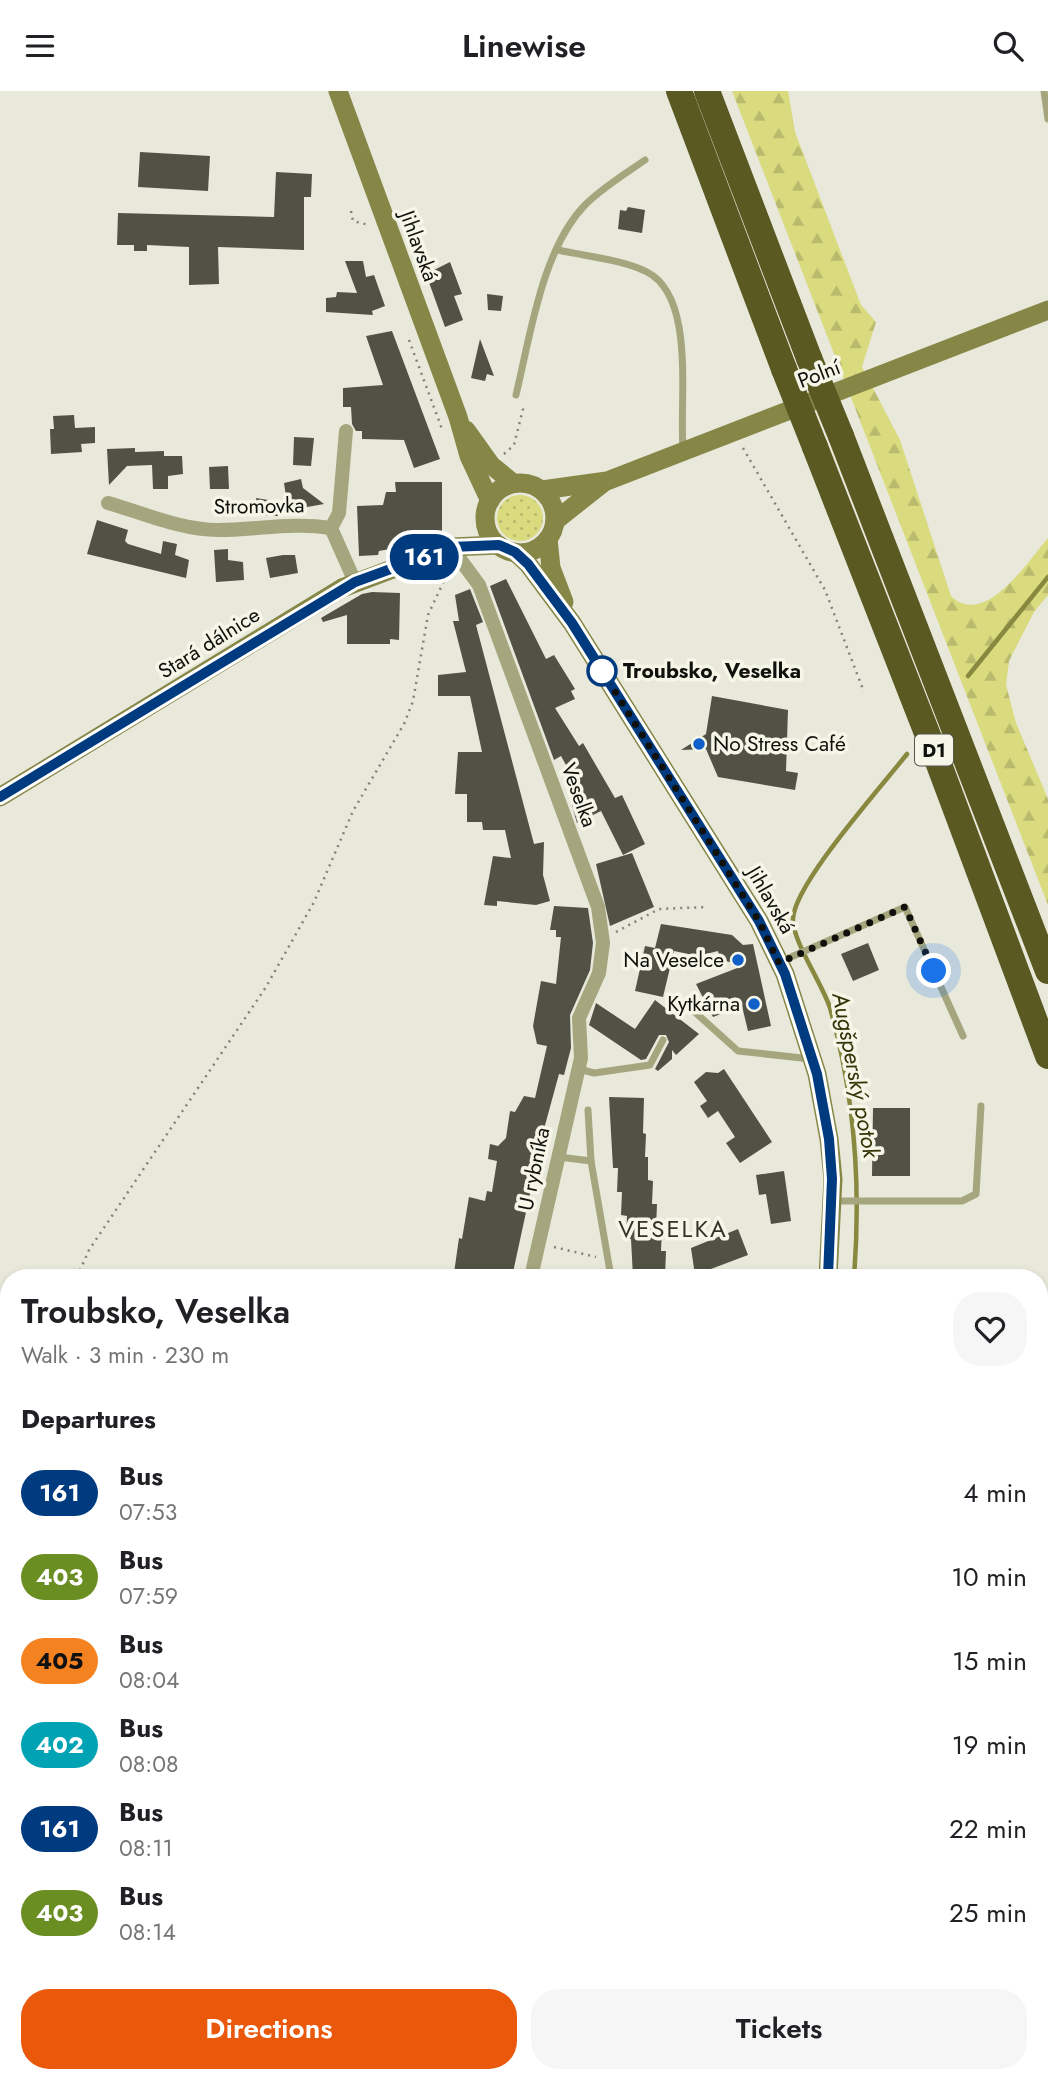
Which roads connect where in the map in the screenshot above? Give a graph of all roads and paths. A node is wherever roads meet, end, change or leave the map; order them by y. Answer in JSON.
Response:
{"nodes":[{"id":1,"x":338,"y":91,"type":"edge"},
{"id":2,"x":679,"y":91,"type":"edge"},
{"id":3,"x":707,"y":91,"type":"edge"},
{"id":4,"x":1044,"y":91,"type":"edge"},
{"id":5,"x":1048,"y":120,"type":"edge"},
{"id":6,"x":645,"y":160,"type":"dead end"},
{"id":7,"x":558,"y":250,"type":"junction"},
{"id":8,"x":1048,"y":310,"type":"edge"},
{"id":9,"x":516,"y":395,"type":"joint"},
{"id":10,"x":458,"y":417,"type":"junction"},
{"id":11,"x":346,"y":431,"type":"dead end"},
{"id":12,"x":732,"y":432,"type":"junction"},
{"id":13,"x":683,"y":449,"type":"junction"},
{"id":14,"x":499,"y":459,"type":"dead end"},
{"id":15,"x":607,"y":481,"type":"junction"},
{"id":16,"x":513,"y":483,"type":"junction"},
{"id":17,"x":542,"y":490,"type":"junction"},
{"id":18,"x":108,"y":503,"type":"dead end"},
{"id":19,"x":488,"y":508,"type":"junction"},
{"id":20,"x":331,"y":528,"type":"junction"},
{"id":21,"x":552,"y":530,"type":"junction"},
{"id":22,"x":451,"y":547,"type":"junction"},
{"id":23,"x":507,"y":548,"type":"junction"},
{"id":24,"x":444,"y":581,"type":"dead end"},
{"id":25,"x":355,"y":582,"type":"junction"},
{"id":26,"x":572,"y":623,"type":"junction"},
{"id":27,"x":864,"y":692,"type":"dead end"},
{"id":28,"x":0,"y":797,"type":"edge"},
{"id":29,"x":707,"y":907,"type":"dead end"},
{"id":30,"x":603,"y":943,"type":"junction"},
{"id":31,"x":788,"y":959,"type":"junction"},
{"id":32,"x":1048,"y":971,"type":"edge"},
{"id":33,"x":687,"y":1005,"type":"dead end"},
{"id":34,"x":962,"y":1036,"type":"dead end"},
{"id":35,"x":663,"y":1040,"type":"dead end"},
{"id":36,"x":1048,"y":1056,"type":"edge"},
{"id":37,"x":813,"y":1059,"type":"junction"},
{"id":38,"x":578,"y":1069,"type":"junction"},
{"id":39,"x":981,"y":1106,"type":"dead end"},
{"id":40,"x":587,"y":1110,"type":"dead end"},
{"id":41,"x":558,"y":1157,"type":"junction"},
{"id":42,"x":591,"y":1161,"type":"junction"},
{"id":43,"x":842,"y":1201,"type":"junction"},
{"id":44,"x":539,"y":1244,"type":"junction"},
{"id":45,"x":609,"y":1260,"type":"junction"},
{"id":46,"x":80,"y":1269,"type":"edge"},
{"id":47,"x":533,"y":1269,"type":"edge"},
{"id":48,"x":610,"y":1269,"type":"edge"},
{"id":49,"x":829,"y":1269,"type":"edge"}],
"edges":[{"from":1,"to":10,"type":"main road","name":"Jihlavská"},
{"from":2,"to":36,"type":"highway","number":"D1","bridge":true},
{"from":3,"to":32,"type":"highway","number":"D1","bridge":true},
{"from":4,"to":5,"type":"lane"},
{"from":6,"to":7,"type":"lane"},
{"from":7,"to":9,"type":"lane"},
{"from":7,"to":13,"type":"lane"},
{"from":8,"to":12,"type":"main road","name":"Polní"},
{"from":9,"to":14,"type":"path"},
{"from":10,"to":16,"type":"main road","name":"Jihlavská"},
{"from":10,"to":19,"type":"main road","name":"Jihlavská"},
{"from":11,"to":20,"type":"street","name":"Stromovka"},
{"from":12,"to":13,"type":"main road","name":"Polní"},
{"from":12,"to":27,"type":"path"},
{"from":13,"to":15,"type":"main road","name":"Polní"},
{"from":15,"to":17,"type":"main road","name":"Polní"},
{"from":15,"to":21,"type":"main road","name":"Polní"},
{"from":16,"to":17,"type":"main road","name":"Jihlavská"},
{"from":16,"to":19,"type":"main road"},
{"from":17,"to":21,"type":"main road","name":"Jihlavská"},
{"from":18,"to":20,"type":"street","name":"Stromovka"},
{"from":19,"to":22,"type":"main road","name":"Stará dálnice"},
{"from":19,"to":23,"type":"main road","name":"Jihlavská"},
{"from":20,"to":25,"type":"street","name":"Stromovka"},
{"from":21,"to":23,"type":"main road"},
{"from":21,"to":26,"type":"main road","name":"Jihlavská"},
{"from":22,"to":23,"type":"main road","name":"Stará dálnice"},
{"from":22,"to":25,"type":"main road","name":"Stará dálnice"},
{"from":22,"to":30,"type":"street","name":"Veselka"},
{"from":23,"to":26,"type":"main road","name":"Jihlavská"},
{"from":24,"to":46,"type":"path"},
{"from":25,"to":28,"type":"main road","name":"Stará dálnice"},
{"from":26,"to":31,"type":"main road","name":"Jihlavská"},
{"from":29,"to":30,"type":"path"},
{"from":30,"to":38,"type":"street","name":"Veselka"},
{"from":31,"to":34,"type":"lane"},
{"from":31,"to":37,"type":"main road","name":"Jihlavská"},
{"from":33,"to":37,"type":"lane"},
{"from":35,"to":38,"type":"lane"},
{"from":37,"to":43,"type":"main road","name":"Jihlavská"},
{"from":38,"to":41,"type":"street","name":"U rybníka"},
{"from":39,"to":43,"type":"lane"},
{"from":40,"to":42,"type":"lane"},
{"from":41,"to":42,"type":"lane"},
{"from":41,"to":44,"type":"street","name":"U rybníka"},
{"from":42,"to":45,"type":"lane"},
{"from":43,"to":49,"type":"main road","name":"Jihlavská"},
{"from":44,"to":45,"type":"path"},
{"from":44,"to":47,"type":"street","name":"U rybníka"},
{"from":45,"to":48,"type":"lane"}]}
